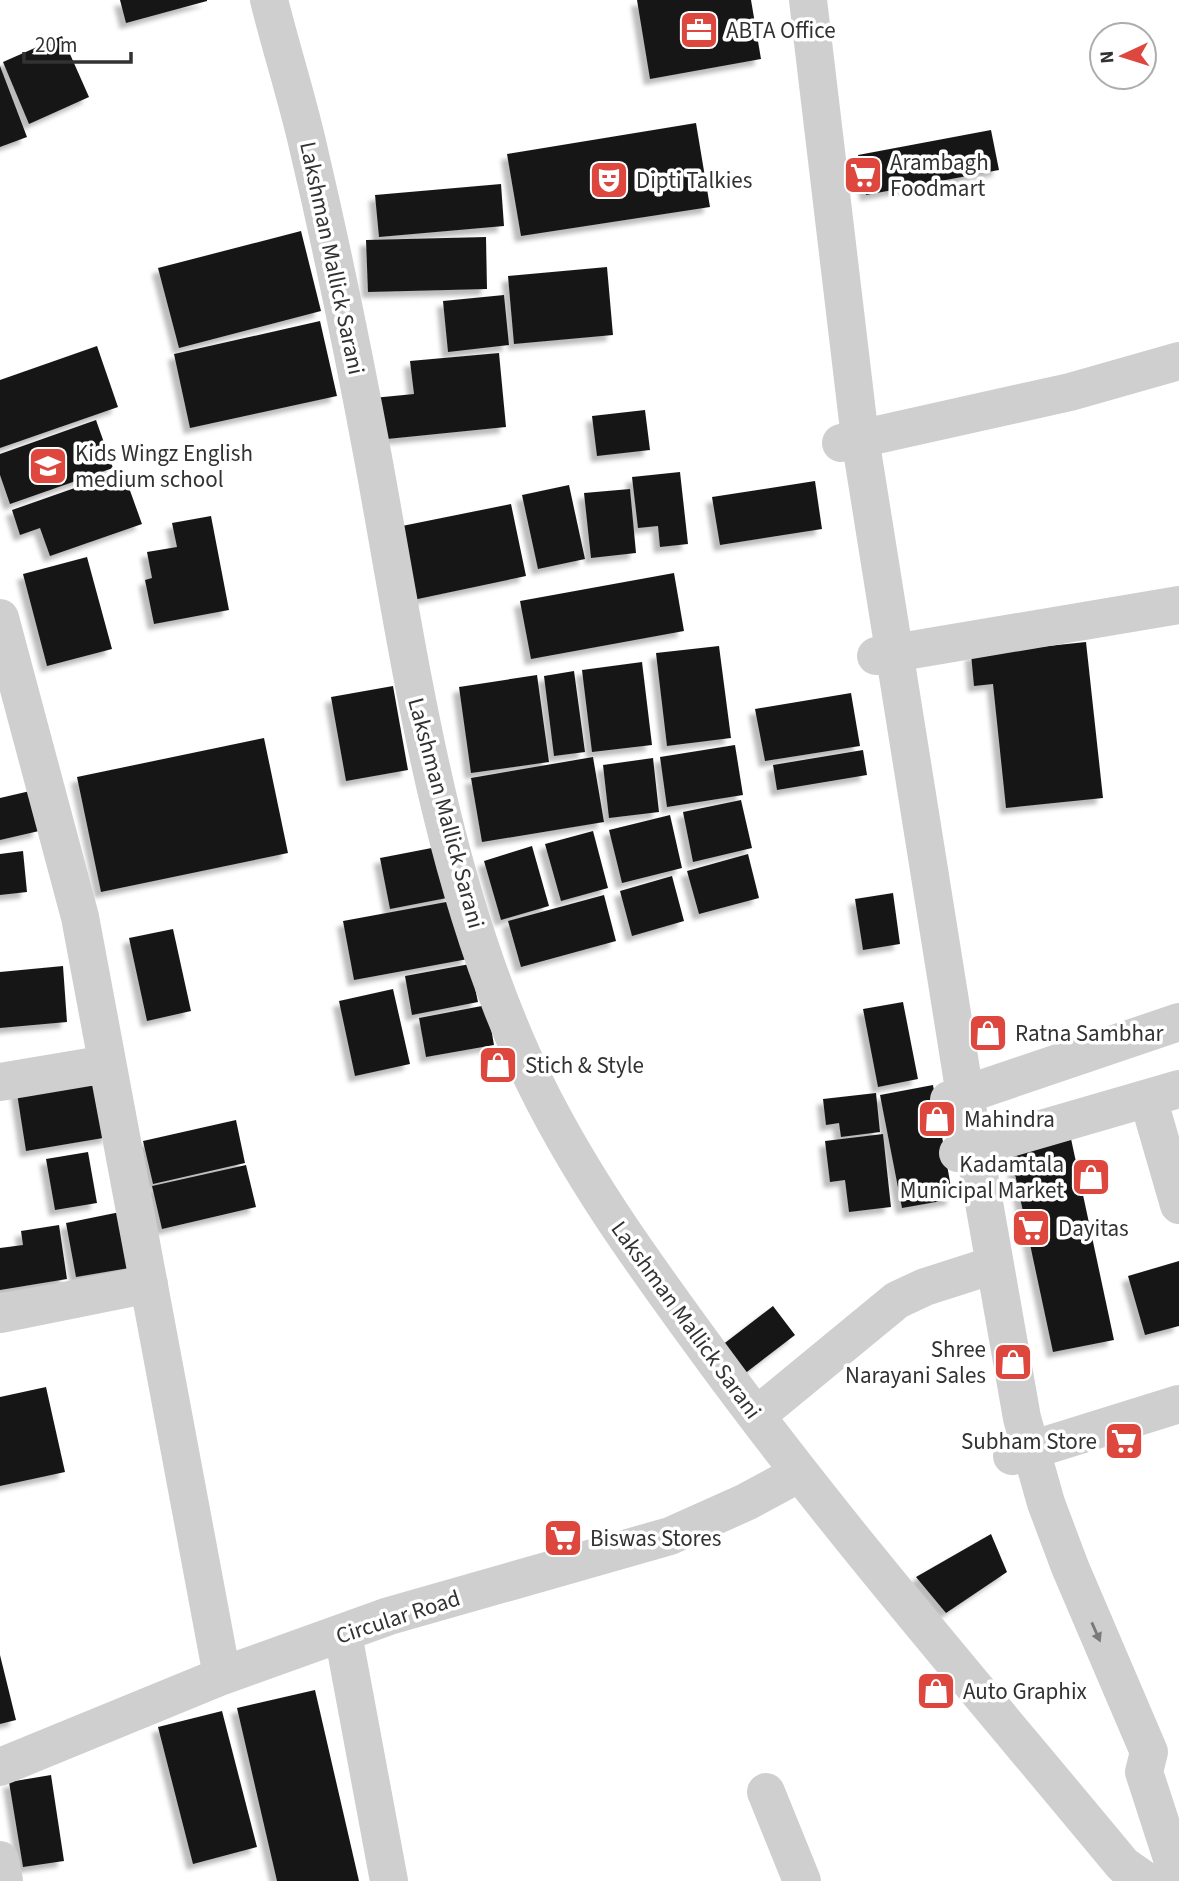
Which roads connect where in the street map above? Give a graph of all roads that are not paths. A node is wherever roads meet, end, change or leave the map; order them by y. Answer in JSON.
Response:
{"nodes":[{"id":1,"x":268,"y":0,"type":"edge"},
{"id":2,"x":786,"y":0,"type":"edge"},
{"id":3,"x":808,"y":0,"type":"edge"},
{"id":4,"x":1179,"y":361,"type":"edge"},
{"id":5,"x":850,"y":440,"type":"junction"},
{"id":6,"x":1179,"y":605,"type":"edge"},
{"id":7,"x":0,"y":618,"type":"edge"},
{"id":8,"x":885,"y":655,"type":"junction"},
{"id":9,"x":1179,"y":1022,"type":"edge"},
{"id":10,"x":107,"y":1064,"type":"junction"},
{"id":11,"x":0,"y":1082,"type":"edge"},
{"id":12,"x":1164,"y":1094,"type":"edge"},
{"id":13,"x":957,"y":1097,"type":"junction"},
{"id":14,"x":966,"y":1150,"type":"junction"},
{"id":15,"x":1177,"y":1188,"type":"edge"},
{"id":16,"x":978,"y":1270,"type":"junction"},
{"id":17,"x":149,"y":1284,"type":"junction"},
{"id":18,"x":0,"y":1314,"type":"edge"},
{"id":19,"x":1179,"y":1404,"type":"edge"},
{"id":20,"x":756,"y":1416,"type":"junction"},
{"id":21,"x":1022,"y":1453,"type":"junction"},
{"id":22,"x":798,"y":1474,"type":"junction"},
{"id":23,"x":343,"y":1634,"type":"junction"},
{"id":24,"x":222,"y":1676,"type":"junction"},
{"id":25,"x":0,"y":1767,"type":"edge"},
{"id":26,"x":766,"y":1792,"type":"dead end"},
{"id":27,"x":0,"y":1860,"type":"edge"},
{"id":28,"x":1179,"y":1880,"type":"edge"},
{"id":29,"x":4,"y":1881,"type":"edge"},
{"id":30,"x":389,"y":1881,"type":"edge"},
{"id":31,"x":802,"y":1881,"type":"edge"},
{"id":32,"x":1146,"y":1881,"type":"edge"}],
"edges":[{"from":1,"to":20,"type":"street","name":"Lakshman Mallick Sarani"},
{"from":2,"to":5,"type":"street"},
{"from":3,"to":5,"type":"street"},
{"from":4,"to":5,"type":"street"},
{"from":5,"to":8,"type":"street"},
{"from":6,"to":8,"type":"street"},
{"from":7,"to":10,"type":"street"},
{"from":8,"to":13,"type":"street"},
{"from":9,"to":13,"type":"street"},
{"from":10,"to":11,"type":"street"},
{"from":10,"to":17,"type":"street"},
{"from":12,"to":14,"type":"street"},
{"from":12,"to":15,"type":"street"},
{"from":13,"to":14,"type":"street"},
{"from":14,"to":16,"type":"street"},
{"from":14,"to":21,"type":"street"},
{"from":16,"to":20,"type":"street"},
{"from":16,"to":21,"type":"street"},
{"from":17,"to":18,"type":"street"},
{"from":17,"to":24,"type":"street"},
{"from":19,"to":21,"type":"street"},
{"from":20,"to":22,"type":"street","name":"Lakshman Mallick Sarani"},
{"from":21,"to":28,"type":"street"},
{"from":22,"to":23,"type":"street","name":"Circular Road"},
{"from":22,"to":32,"type":"street","name":"Lakshman Mallick Sarani"},
{"from":23,"to":24,"type":"street","name":"Circular Road"},
{"from":23,"to":30,"type":"street"},
{"from":24,"to":25,"type":"street","name":"Circular Road"},
{"from":26,"to":31,"type":"street"},
{"from":27,"to":29,"type":"street"}]}
